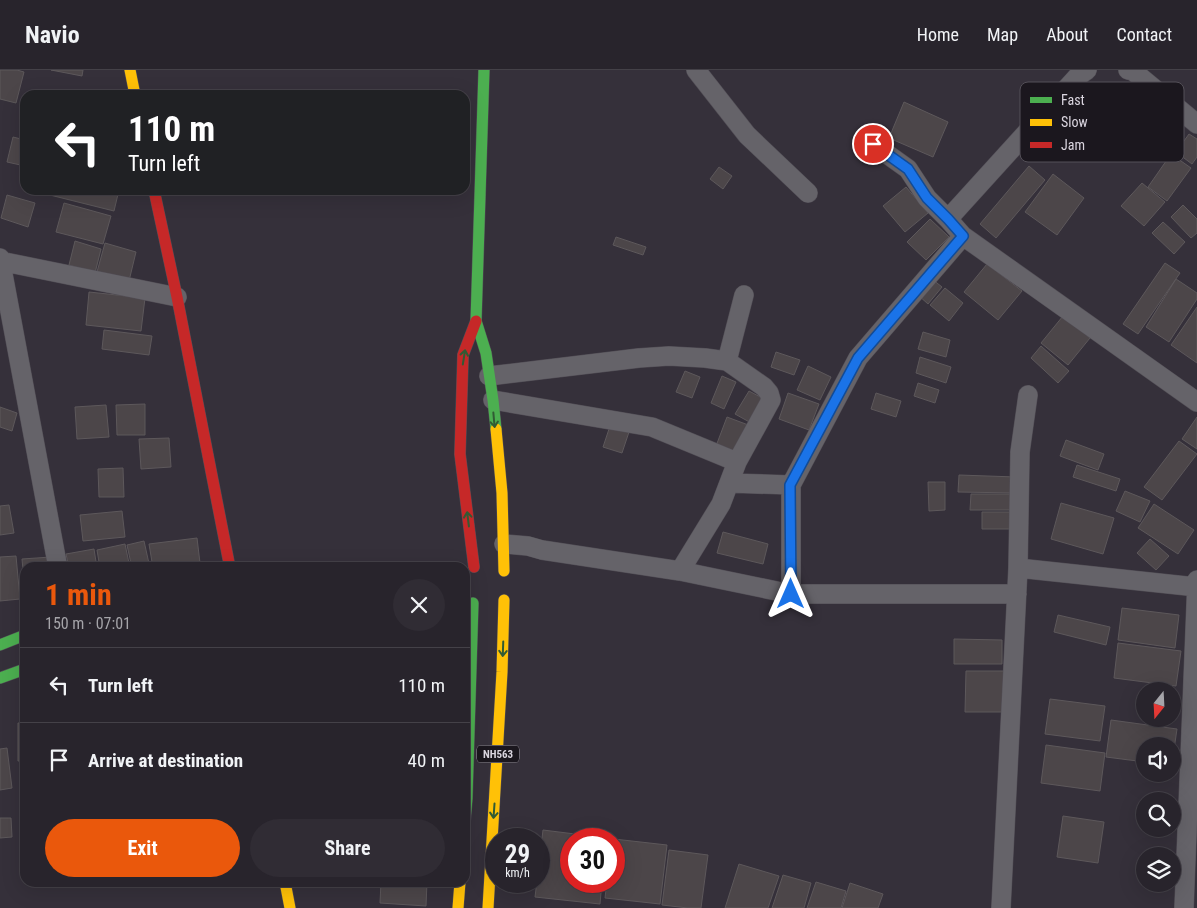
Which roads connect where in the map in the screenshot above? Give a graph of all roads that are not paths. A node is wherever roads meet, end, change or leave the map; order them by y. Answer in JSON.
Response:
{"nodes":[{"id":1,"x":130,"y":70,"type":"edge"},
{"id":2,"x":484,"y":70,"type":"edge"},
{"id":3,"x":696,"y":70,"type":"edge"},
{"id":4,"x":1087,"y":70,"type":"edge"},
{"id":5,"x":1128,"y":70,"type":"edge"},
{"id":6,"x":1072,"y":82,"type":"edge"},
{"id":7,"x":1146,"y":82,"type":"edge"},
{"id":8,"x":134,"y":90,"type":"edge"},
{"id":9,"x":1184,"y":113,"type":"edge"},
{"id":10,"x":1197,"y":124,"type":"edge"},
{"id":11,"x":1020,"y":140,"type":"edge"},
{"id":12,"x":873,"y":144,"type":"dead end"},
{"id":13,"x":808,"y":193,"type":"dead end"},
{"id":14,"x":155,"y":195,"type":"edge"},
{"id":15,"x":948,"y":219,"type":"junction"},
{"id":16,"x":963,"y":236,"type":"junction"},
{"id":17,"x":0,"y":260,"type":"edge"},
{"id":18,"x":744,"y":295,"type":"dead end"},
{"id":19,"x":178,"y":297,"type":"junction"},
{"id":20,"x":476,"y":321,"type":"junction"},
{"id":21,"x":727,"y":361,"type":"junction"},
{"id":22,"x":489,"y":376,"type":"junction"},
{"id":23,"x":1028,"y":395,"type":"dead end"},
{"id":24,"x":493,"y":400,"type":"junction"},
{"id":25,"x":1197,"y":402,"type":"edge"},
{"id":26,"x":738,"y":462,"type":"junction"},
{"id":27,"x":729,"y":483,"type":"junction"},
{"id":28,"x":790,"y":485,"type":"junction"},
{"id":29,"x":504,"y":544,"type":"junction"},
{"id":30,"x":57,"y":562,"type":"edge"},
{"id":31,"x":229,"y":562,"type":"edge"},
{"id":32,"x":1018,"y":568,"type":"junction"},
{"id":33,"x":485,"y":570,"type":"edge"},
{"id":34,"x":680,"y":571,"type":"junction"},
{"id":35,"x":1197,"y":580,"type":"edge"},
{"id":36,"x":1196,"y":587,"type":"edge"},
{"id":37,"x":791,"y":594,"type":"junction"},
{"id":38,"x":1017,"y":594,"type":"junction"},
{"id":39,"x":473,"y":600,"type":"edge"},
{"id":40,"x":20,"y":637,"type":"edge"},
{"id":41,"x":0,"y":645,"type":"edge"},
{"id":42,"x":20,"y":671,"type":"edge"},
{"id":43,"x":0,"y":678,"type":"edge"},
{"id":44,"x":470,"y":699,"type":"edge"},
{"id":45,"x":286,"y":887,"type":"edge"},
{"id":46,"x":460,"y":887,"type":"edge"},
{"id":47,"x":1189,"y":897,"type":"edge"},
{"id":48,"x":290,"y":908,"type":"edge"},
{"id":49,"x":458,"y":908,"type":"edge"},
{"id":50,"x":489,"y":908,"type":"edge"},
{"id":51,"x":1001,"y":908,"type":"edge"}],
"edges":[{"from":1,"to":8,"type":"main road"},
{"from":2,"to":20,"type":"main road"},
{"from":3,"to":13,"type":"street"},
{"from":4,"to":6,"type":"street"},
{"from":5,"to":7,"type":"street"},
{"from":9,"to":10,"type":"street"},
{"from":11,"to":15,"type":"street"},
{"from":12,"to":15,"type":"street"},
{"from":14,"to":19,"type":"main road"},
{"from":15,"to":16,"type":"street"},
{"from":16,"to":25,"type":"street"},
{"from":16,"to":28,"type":"street"},
{"from":17,"to":19,"type":"street"},
{"from":17,"to":30,"type":"street"},
{"from":18,"to":21,"type":"street"},
{"from":19,"to":31,"type":"main road"},
{"from":20,"to":22,"type":"main road"},
{"from":33,"to":20,"type":"main road","one_way":true},
{"from":21,"to":22,"type":"street"},
{"from":21,"to":26,"type":"street"},
{"from":22,"to":24,"type":"main road"},
{"from":23,"to":32,"type":"street"},
{"from":24,"to":26,"type":"street"},
{"from":24,"to":29,"type":"main road","one_way":true},
{"from":26,"to":27,"type":"street"},
{"from":27,"to":28,"type":"street"},
{"from":27,"to":34,"type":"street"},
{"from":28,"to":37,"type":"street"},
{"from":29,"to":33,"type":"main road"},
{"from":29,"to":34,"type":"street"},
{"from":32,"to":36,"type":"street"},
{"from":32,"to":38,"type":"street"},
{"from":34,"to":37,"type":"street"},
{"from":35,"to":36,"type":"street"},
{"from":36,"to":47,"type":"street"},
{"from":37,"to":38,"type":"street"},
{"from":38,"to":51,"type":"street"},
{"from":39,"to":44,"type":"main road","number":"NH563"},
{"from":39,"to":50,"type":"main road","number":"NH563","one_way":true},
{"from":40,"to":41,"type":"main road"},
{"from":42,"to":43,"type":"main road"},
{"from":45,"to":48,"type":"main road"},
{"from":46,"to":49,"type":"main road"}]}
